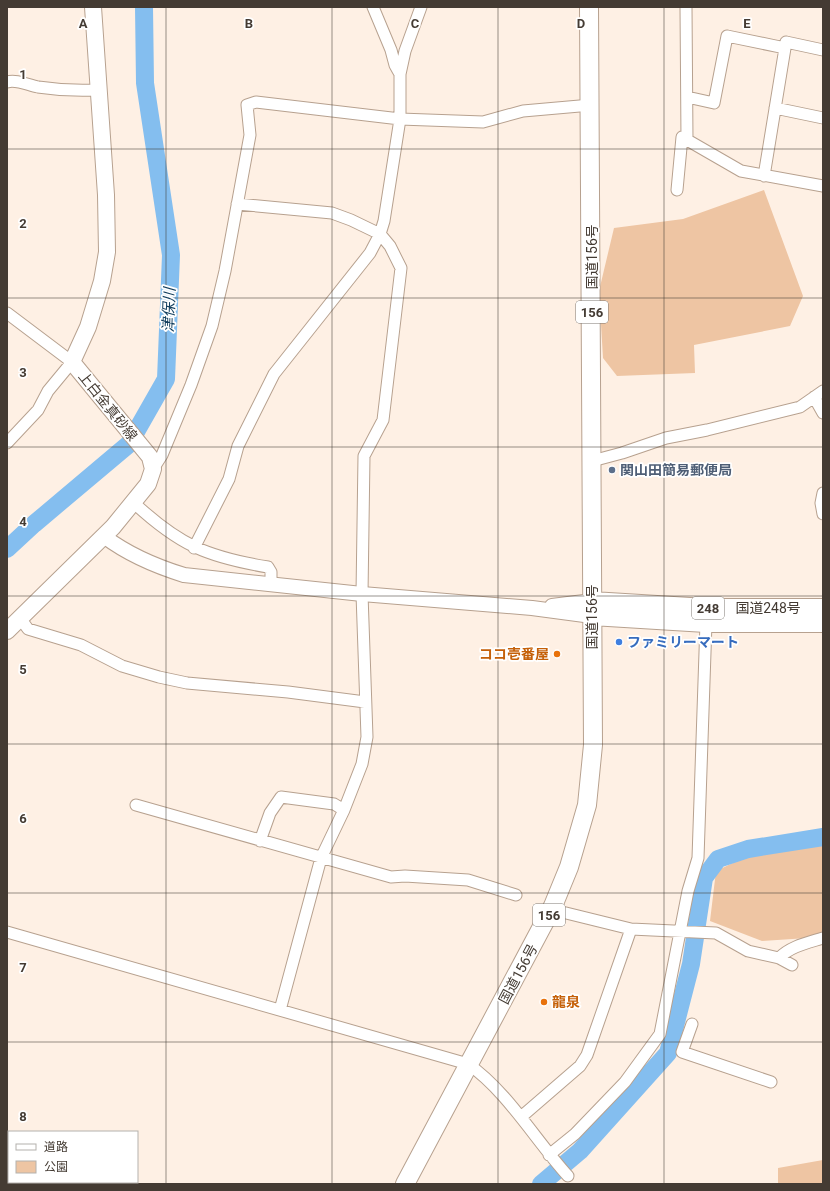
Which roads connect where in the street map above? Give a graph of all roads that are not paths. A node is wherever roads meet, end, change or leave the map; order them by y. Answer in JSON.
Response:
{"nodes":[{"id":1,"x":93,"y":7,"type":"edge"},
{"id":2,"x":373,"y":7,"type":"edge"},
{"id":3,"x":421,"y":7,"type":"edge"},
{"id":4,"x":589,"y":7,"type":"edge"},
{"id":5,"x":686,"y":7,"type":"edge"},
{"id":6,"x":785,"y":48,"type":"junction"},
{"id":7,"x":823,"y":50,"type":"edge"},
{"id":8,"x":400,"y":74,"type":"junction"},
{"id":9,"x":7,"y":82,"type":"edge"},
{"id":10,"x":97,"y":90,"type":"junction"},
{"id":11,"x":687,"y":96,"type":"junction"},
{"id":12,"x":591,"y":106,"type":"junction"},
{"id":13,"x":775,"y":108,"type":"junction"},
{"id":14,"x":823,"y":118,"type":"edge"},
{"id":15,"x":400,"y":119,"type":"junction"},
{"id":16,"x":687,"y":140,"type":"junction"},
{"id":17,"x":764,"y":176,"type":"junction"},
{"id":18,"x":823,"y":186,"type":"edge"},
{"id":19,"x":677,"y":190,"type":"dead end"},
{"id":20,"x":237,"y":204,"type":"junction"},
{"id":21,"x":380,"y":234,"type":"junction"},
{"id":22,"x":7,"y":313,"type":"edge"},
{"id":23,"x":74,"y":364,"type":"junction"},
{"id":24,"x":819,"y":394,"type":"edge"},
{"id":25,"x":823,"y":413,"type":"edge"},
{"id":26,"x":7,"y":443,"type":"edge"},
{"id":27,"x":592,"y":460,"type":"junction"},
{"id":28,"x":151,"y":463,"type":"junction"},
{"id":29,"x":823,"y":493,"type":"edge"},
{"id":30,"x":133,"y":502,"type":"junction"},
{"id":31,"x":823,"y":514,"type":"edge"},
{"id":32,"x":105,"y":537,"type":"junction"},
{"id":33,"x":194,"y":548,"type":"junction"},
{"id":34,"x":271,"y":584,"type":"junction"},
{"id":35,"x":362,"y":594,"type":"junction"},
{"id":36,"x":592,"y":608,"type":"junction"},
{"id":37,"x":823,"y":608,"type":"edge"},
{"id":38,"x":20,"y":618,"type":"junction"},
{"id":39,"x":706,"y":623,"type":"junction"},
{"id":40,"x":823,"y":623,"type":"edge"},
{"id":41,"x":7,"y":631,"type":"edge"},
{"id":42,"x":365,"y":702,"type":"junction"},
{"id":43,"x":136,"y":805,"type":"dead end"},
{"id":44,"x":344,"y":810,"type":"junction"},
{"id":45,"x":260,"y":841,"type":"junction"},
{"id":46,"x":321,"y":858,"type":"junction"},
{"id":47,"x":516,"y":895,"type":"dead end"},
{"id":48,"x":553,"y":906,"type":"junction"},
{"id":49,"x":630,"y":929,"type":"junction"},
{"id":50,"x":7,"y":932,"type":"edge"},
{"id":51,"x":682,"y":932,"type":"junction"},
{"id":52,"x":823,"y":938,"type":"edge"},
{"id":53,"x":779,"y":958,"type":"junction"},
{"id":54,"x":792,"y":965,"type":"dead end"},
{"id":55,"x":280,"y":1010,"type":"junction"},
{"id":56,"x":692,"y":1024,"type":"dead end"},
{"id":57,"x":468,"y":1064,"type":"junction"},
{"id":58,"x":771,"y":1082,"type":"dead end"},
{"id":59,"x":521,"y":1117,"type":"junction"},
{"id":60,"x":551,"y":1156,"type":"junction"},
{"id":61,"x":568,"y":1176,"type":"dead end"},
{"id":62,"x":405,"y":1184,"type":"edge"}],
"edges":[{"from":1,"to":10,"type":"main road","name":"上白金真砂線"},
{"from":2,"to":8,"type":"street"},
{"from":3,"to":8,"type":"street"},
{"from":4,"to":12,"type":"highway","name":"国道156号","number":"156"},
{"from":5,"to":11,"type":"street"},
{"from":6,"to":7,"type":"street"},
{"from":6,"to":11,"type":"street"},
{"from":6,"to":13,"type":"street"},
{"from":8,"to":15,"type":"street"},
{"from":9,"to":10,"type":"street"},
{"from":10,"to":23,"type":"main road","name":"上白金真砂線"},
{"from":11,"to":16,"type":"street"},
{"from":12,"to":15,"type":"street"},
{"from":12,"to":27,"type":"highway","name":"国道156号","number":"156"},
{"from":13,"to":14,"type":"street"},
{"from":13,"to":17,"type":"street"},
{"from":15,"to":20,"type":"street"},
{"from":15,"to":21,"type":"street"},
{"from":16,"to":17,"type":"street"},
{"from":16,"to":19,"type":"street"},
{"from":17,"to":18,"type":"street"},
{"from":20,"to":21,"type":"street"},
{"from":20,"to":28,"type":"street"},
{"from":21,"to":33,"type":"street"},
{"from":21,"to":35,"type":"street"},
{"from":22,"to":23,"type":"street"},
{"from":23,"to":26,"type":"street"},
{"from":23,"to":28,"type":"main road","name":"上白金真砂線"},
{"from":24,"to":25,"type":"street"},
{"from":24,"to":27,"type":"street"},
{"from":27,"to":36,"type":"highway","name":"国道156号","number":"156"},
{"from":28,"to":30,"type":"main road"},
{"from":29,"to":31,"type":"street"},
{"from":30,"to":32,"type":"main road"},
{"from":30,"to":33,"type":"street"},
{"from":32,"to":34,"type":"street"},
{"from":32,"to":38,"type":"main road"},
{"from":33,"to":34,"type":"street"},
{"from":34,"to":35,"type":"street"},
{"from":35,"to":36,"type":"street"},
{"from":35,"to":42,"type":"street"},
{"from":36,"to":37,"type":"highway","name":"国道248号","number":"248"},
{"from":36,"to":39,"type":"highway","name":"国道248号","number":"248"},
{"from":36,"to":48,"type":"highway","name":"国道156号","number":"156"},
{"from":38,"to":41,"type":"main road"},
{"from":38,"to":42,"type":"street"},
{"from":39,"to":40,"type":"highway","name":"国道248号","number":"248"},
{"from":39,"to":51,"type":"street"},
{"from":42,"to":44,"type":"street"},
{"from":43,"to":45,"type":"street"},
{"from":44,"to":45,"type":"street"},
{"from":44,"to":46,"type":"street"},
{"from":45,"to":46,"type":"street"},
{"from":46,"to":47,"type":"street"},
{"from":46,"to":55,"type":"street"},
{"from":48,"to":49,"type":"street"},
{"from":48,"to":57,"type":"highway","name":"国道156号","number":"156"},
{"from":49,"to":51,"type":"street"},
{"from":49,"to":59,"type":"street"},
{"from":50,"to":55,"type":"street"},
{"from":51,"to":53,"type":"street"},
{"from":51,"to":60,"type":"street"},
{"from":52,"to":53,"type":"street"},
{"from":53,"to":54,"type":"street"},
{"from":55,"to":57,"type":"street"},
{"from":56,"to":58,"type":"street"},
{"from":57,"to":59,"type":"street"},
{"from":57,"to":62,"type":"highway","name":"国道156号","number":"156"},
{"from":59,"to":60,"type":"street"},
{"from":60,"to":61,"type":"street"}]}
